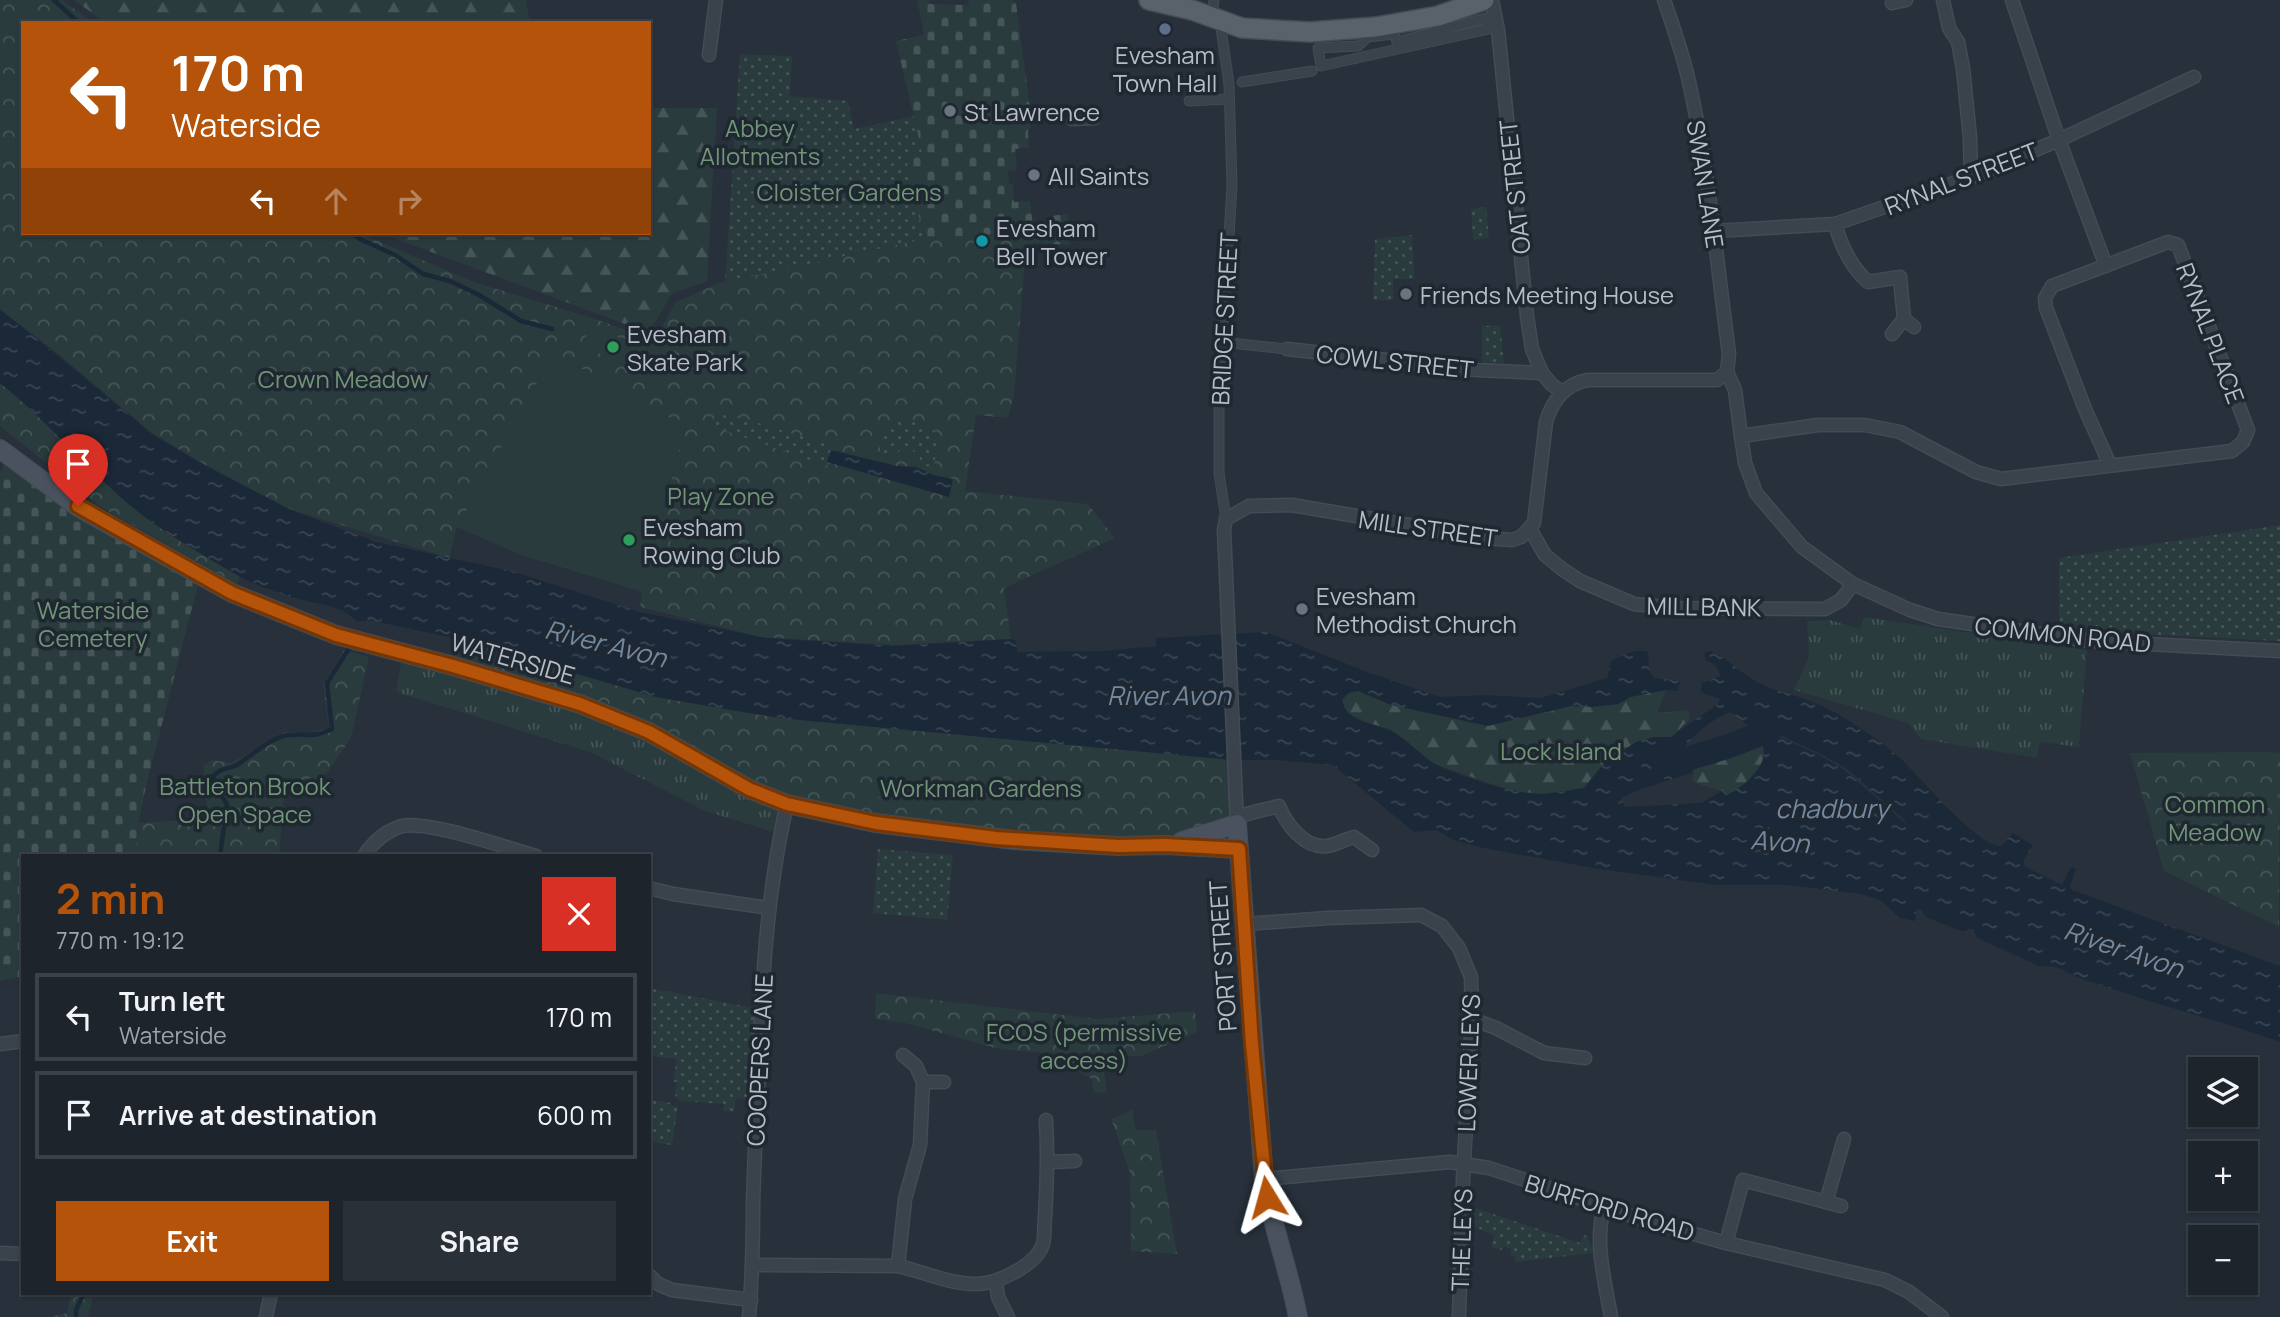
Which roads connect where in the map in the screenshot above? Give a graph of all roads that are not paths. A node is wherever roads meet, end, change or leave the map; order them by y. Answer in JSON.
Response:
{"nodes":[{"id":1,"x":716,"y":0,"type":"edge"},
{"id":2,"x":1149,"y":0,"type":"edge"},
{"id":3,"x":1484,"y":0,"type":"edge"},
{"id":4,"x":1492,"y":0,"type":"edge"},
{"id":5,"x":1664,"y":0,"type":"edge"},
{"id":6,"x":1906,"y":0,"type":"edge"},
{"id":7,"x":1942,"y":0,"type":"edge"},
{"id":8,"x":2012,"y":0,"type":"edge"},
{"id":9,"x":1892,"y":2,"type":"dead end"},
{"id":10,"x":1215,"y":13,"type":"edge"},
{"id":11,"x":709,"y":55,"type":"dead end"},
{"id":12,"x":1317,"y":68,"type":"junction"},
{"id":13,"x":2194,"y":77,"type":"dead end"},
{"id":14,"x":1236,"y":83,"type":"junction"},
{"id":15,"x":1228,"y":99,"type":"junction"},
{"id":16,"x":1188,"y":100,"type":"dead end"},
{"id":17,"x":1095,"y":120,"type":"dead end"},
{"id":18,"x":1071,"y":121,"type":"dead end"},
{"id":19,"x":2059,"y":140,"type":"junction"},
{"id":20,"x":1971,"y":177,"type":"junction"},
{"id":21,"x":1835,"y":224,"type":"junction"},
{"id":22,"x":1714,"y":231,"type":"junction"},
{"id":23,"x":2106,"y":265,"type":"junction"},
{"id":24,"x":1892,"y":334,"type":"dead end"},
{"id":25,"x":1221,"y":342,"type":"junction"},
{"id":26,"x":1287,"y":349,"type":"joint"},
{"id":27,"x":1727,"y":372,"type":"junction"},
{"id":28,"x":1542,"y":373,"type":"junction"},
{"id":29,"x":1562,"y":392,"type":"junction"},
{"id":30,"x":1741,"y":436,"type":"junction"},
{"id":31,"x":0,"y":449,"type":"edge"},
{"id":32,"x":2110,"y":465,"type":"junction"},
{"id":33,"x":1226,"y":519,"type":"junction"},
{"id":34,"x":1530,"y":529,"type":"junction"},
{"id":35,"x":1853,"y":584,"type":"junction"},
{"id":36,"x":2280,"y":652,"type":"edge"},
{"id":37,"x":1235,"y":797,"type":"joint"},
{"id":38,"x":787,"y":804,"type":"junction"},
{"id":39,"x":1236,"y":821,"type":"junction"},
{"id":40,"x":1165,"y":845,"type":"junction"},
{"id":41,"x":1239,"y":849,"type":"junction"},
{"id":42,"x":1372,"y":850,"type":"dead end"},
{"id":43,"x":366,"y":854,"type":"edge"},
{"id":44,"x":529,"y":854,"type":"edge"},
{"id":45,"x":651,"y":888,"type":"edge"},
{"id":46,"x":768,"y":908,"type":"junction"},
{"id":47,"x":1245,"y":924,"type":"junction"},
{"id":48,"x":1472,"y":1019,"type":"junction"},
{"id":49,"x":21,"y":1041,"type":"edge"},
{"id":50,"x":0,"y":1044,"type":"edge"},
{"id":51,"x":903,"y":1055,"type":"dead end"},
{"id":52,"x":1585,"y":1058,"type":"dead end"},
{"id":53,"x":923,"y":1082,"type":"junction"},
{"id":54,"x":944,"y":1082,"type":"dead end"},
{"id":55,"x":1046,"y":1120,"type":"dead end"},
{"id":56,"x":1844,"y":1139,"type":"dead end"},
{"id":57,"x":1075,"y":1161,"type":"dead end"},
{"id":58,"x":1049,"y":1162,"type":"junction"},
{"id":59,"x":1464,"y":1164,"type":"junction"},
{"id":60,"x":1264,"y":1179,"type":"junction"},
{"id":61,"x":1826,"y":1202,"type":"junction"},
{"id":62,"x":1841,"y":1206,"type":"dead end"},
{"id":63,"x":1604,"y":1208,"type":"junction"},
{"id":64,"x":1726,"y":1243,"type":"junction"},
{"id":65,"x":0,"y":1253,"type":"edge"},
{"id":66,"x":21,"y":1254,"type":"edge"},
{"id":67,"x":753,"y":1265,"type":"junction"},
{"id":68,"x":898,"y":1266,"type":"junction"},
{"id":69,"x":651,"y":1277,"type":"edge"},
{"id":70,"x":996,"y":1282,"type":"junction"},
{"id":71,"x":271,"y":1295,"type":"edge"},
{"id":72,"x":751,"y":1300,"type":"junction"},
{"id":73,"x":266,"y":1317,"type":"edge"},
{"id":74,"x":750,"y":1317,"type":"edge"},
{"id":75,"x":1008,"y":1317,"type":"edge"},
{"id":76,"x":1298,"y":1317,"type":"edge"},
{"id":77,"x":1459,"y":1317,"type":"edge"},
{"id":78,"x":1611,"y":1317,"type":"edge"},
{"id":79,"x":1942,"y":1317,"type":"edge"}],
"edges":[{"from":1,"to":11,"type":"street"},
{"from":2,"to":10,"type":"main road"},
{"from":3,"to":10,"type":"main road"},
{"from":4,"to":28,"type":"street","name":"OAT STREET"},
{"from":5,"to":22,"type":"street","name":"SWAN LANE"},
{"from":6,"to":9,"type":"street"},
{"from":7,"to":20,"type":"street"},
{"from":8,"to":19,"type":"street"},
{"from":10,"to":14,"type":"street","name":"BRIDGE STREET"},
{"from":12,"to":12,"type":"street"},
{"from":12,"to":14,"type":"street"},
{"from":13,"to":19,"type":"street","name":"RYNAL STREET"},
{"from":14,"to":15,"type":"street","name":"BRIDGE STREET"},
{"from":15,"to":16,"type":"street"},
{"from":15,"to":25,"type":"street","name":"BRIDGE STREET"},
{"from":17,"to":18,"type":"street"},
{"from":19,"to":20,"type":"street","name":"RYNAL STREET"},
{"from":19,"to":23,"type":"street"},
{"from":20,"to":21,"type":"street","name":"RYNAL STREET"},
{"from":21,"to":22,"type":"street","name":"RYNAL STREET"},
{"from":21,"to":24,"type":"street"},
{"from":22,"to":27,"type":"street","name":"SWAN LANE"},
{"from":23,"to":32,"type":"street","name":"RYNAL PLACE"},
{"from":23,"to":32,"type":"street","name":"RYNAL PLACE"},
{"from":25,"to":26,"type":"street","name":"COWL STREET"},
{"from":25,"to":33,"type":"street","name":"BRIDGE STREET"},
{"from":26,"to":28,"type":"street","name":"COWL STREET"},
{"from":27,"to":29,"type":"street"},
{"from":27,"to":30,"type":"street"},
{"from":28,"to":29,"type":"street"},
{"from":29,"to":34,"type":"street","name":"MILL STREET"},
{"from":30,"to":32,"type":"street","name":"RYNAL PLACE"},
{"from":30,"to":35,"type":"street","name":"COMMON ROAD"},
{"from":31,"to":38,"type":"main road","name":"WATERSIDE"},
{"from":33,"to":34,"type":"street","name":"MILL STREET"},
{"from":33,"to":37,"type":"street","name":"BRIDGE STREET"},
{"from":34,"to":35,"type":"street","name":"MILL BANK"},
{"from":35,"to":36,"type":"street","name":"COMMON ROAD"},
{"from":37,"to":39,"type":"street","name":"PORT STREET"},
{"from":38,"to":40,"type":"main road","name":"WATERSIDE"},
{"from":38,"to":46,"type":"street","name":"COOPERS LANE"},
{"from":39,"to":40,"type":"main road","name":"WATERSIDE"},
{"from":39,"to":41,"type":"main road","name":"PORT STREET"},
{"from":39,"to":42,"type":"street"},
{"from":40,"to":41,"type":"main road","name":"WATERSIDE"},
{"from":41,"to":47,"type":"main road","name":"PORT STREET"},
{"from":43,"to":44,"type":"street"},
{"from":45,"to":46,"type":"street"},
{"from":46,"to":67,"type":"street","name":"COOPERS LANE"},
{"from":47,"to":48,"type":"street","name":"LOWER LEYS"},
{"from":47,"to":60,"type":"main road","name":"PORT STREET"},
{"from":48,"to":52,"type":"street"},
{"from":48,"to":59,"type":"street","name":"LOWER LEYS"},
{"from":49,"to":50,"type":"street"},
{"from":51,"to":53,"type":"street"},
{"from":53,"to":54,"type":"street"},
{"from":53,"to":68,"type":"street"},
{"from":55,"to":58,"type":"street"},
{"from":56,"to":61,"type":"street"},
{"from":57,"to":58,"type":"street"},
{"from":58,"to":70,"type":"street"},
{"from":59,"to":60,"type":"street","name":"BURFORD ROAD"},
{"from":59,"to":63,"type":"street","name":"BURFORD ROAD"},
{"from":59,"to":77,"type":"street","name":"THE LEYS"},
{"from":60,"to":76,"type":"main road","name":"PORT STREET"},
{"from":61,"to":62,"type":"street"},
{"from":61,"to":64,"type":"street"},
{"from":63,"to":64,"type":"street","name":"BURFORD ROAD"},
{"from":63,"to":78,"type":"street"},
{"from":64,"to":79,"type":"street","name":"BURFORD ROAD"},
{"from":65,"to":66,"type":"street"},
{"from":67,"to":68,"type":"street"},
{"from":67,"to":72,"type":"street","name":"COOPERS LANE"},
{"from":68,"to":70,"type":"street"},
{"from":69,"to":72,"type":"street"},
{"from":70,"to":75,"type":"street"},
{"from":71,"to":73,"type":"street"},
{"from":72,"to":74,"type":"street","name":"COOPERS LANE"}]}
